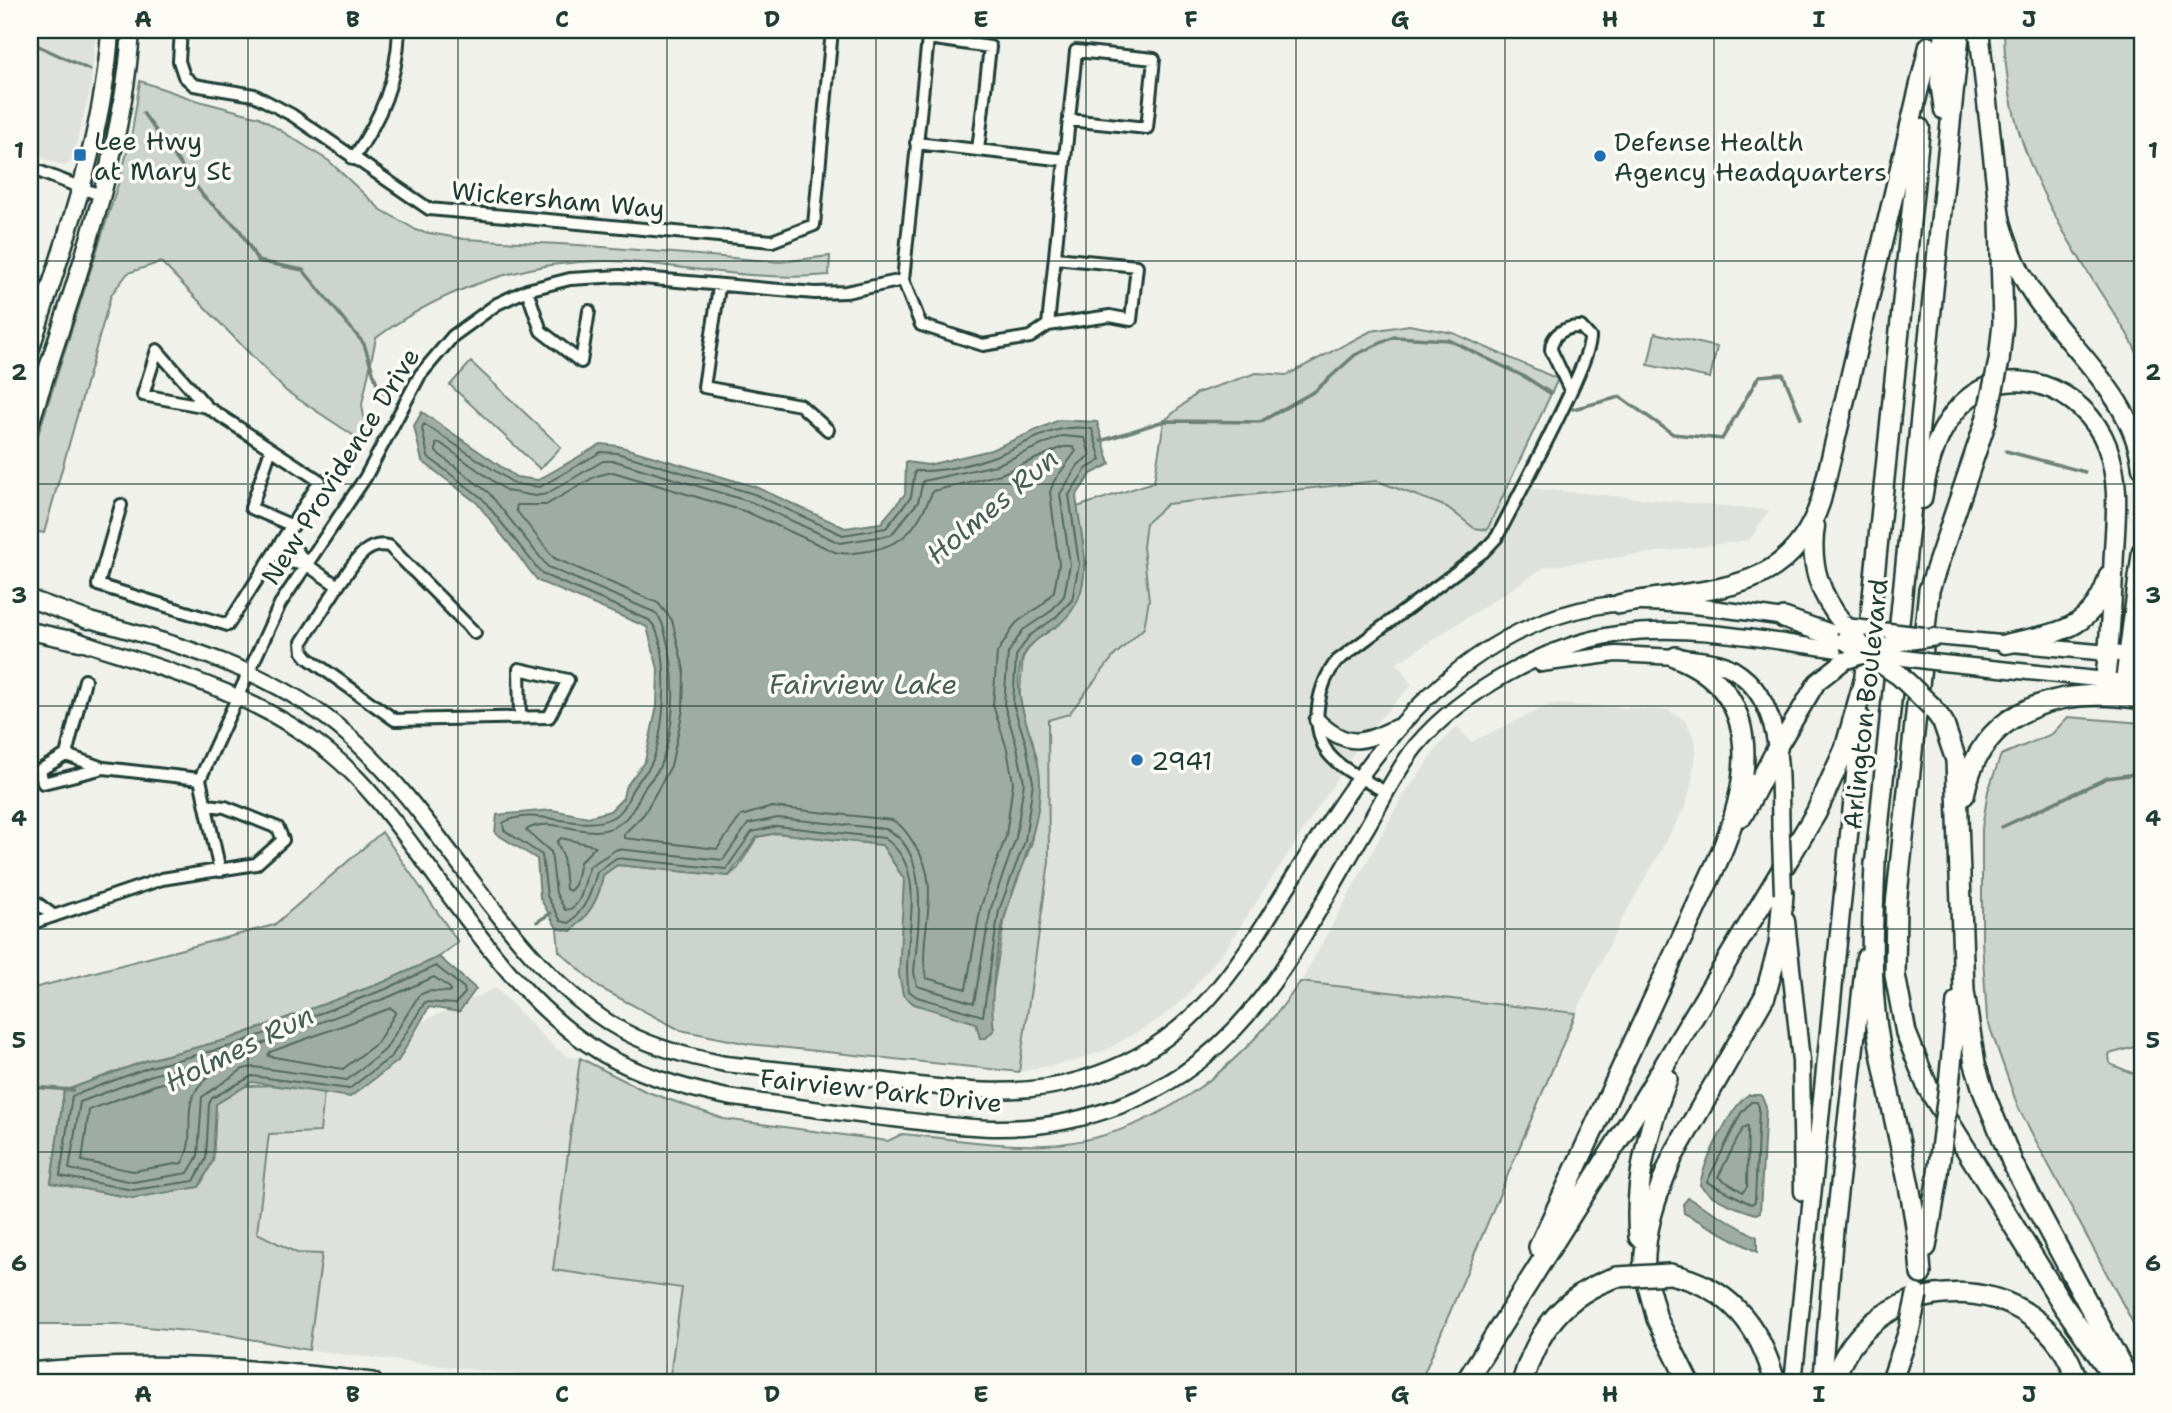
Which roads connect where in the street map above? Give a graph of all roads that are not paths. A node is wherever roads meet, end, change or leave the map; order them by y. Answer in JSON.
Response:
{"nodes":[{"id":1,"x":110,"y":30,"type":"edge"},
{"id":2,"x":131,"y":30,"type":"edge"},
{"id":3,"x":181,"y":30,"type":"edge"},
{"id":4,"x":399,"y":30,"type":"edge"},
{"id":5,"x":832,"y":30,"type":"edge"},
{"id":6,"x":1945,"y":30,"type":"edge"},
{"id":7,"x":1960,"y":30,"type":"edge"},
{"id":8,"x":1979,"y":30,"type":"edge"},
{"id":9,"x":1930,"y":38,"type":"edge"},
{"id":10,"x":1069,"y":120,"type":"junction"},
{"id":11,"x":916,"y":143,"type":"junction"},
{"id":12,"x":1948,"y":145,"type":"junction"},
{"id":13,"x":978,"y":150,"type":"junction"},
{"id":14,"x":352,"y":159,"type":"junction"},
{"id":15,"x":1065,"y":160,"type":"junction"},
{"id":16,"x":30,"y":168,"type":"edge"},
{"id":17,"x":80,"y":188,"type":"junction"},
{"id":18,"x":100,"y":195,"type":"junction"},
{"id":19,"x":2000,"y":219,"type":"junction"},
{"id":20,"x":1055,"y":258,"type":"junction"},
{"id":21,"x":903,"y":280,"type":"junction"},
{"id":22,"x":719,"y":287,"type":"junction"},
{"id":23,"x":527,"y":290,"type":"junction"},
{"id":24,"x":589,"y":311,"type":"dead end"},
{"id":25,"x":1048,"y":325,"type":"junction"},
{"id":26,"x":30,"y":351,"type":"edge"},
{"id":27,"x":1570,"y":390,"type":"junction"},
{"id":28,"x":207,"y":407,"type":"junction"},
{"id":29,"x":30,"y":424,"type":"edge"},
{"id":30,"x":828,"y":430,"type":"dead end"},
{"id":31,"x":271,"y":449,"type":"junction"},
{"id":32,"x":2142,"y":467,"type":"edge"},
{"id":33,"x":121,"y":505,"type":"dead end"},
{"id":34,"x":1816,"y":516,"type":"junction"},
{"id":35,"x":293,"y":526,"type":"junction"},
{"id":36,"x":284,"y":541,"type":"junction"},
{"id":37,"x":2142,"y":551,"type":"edge"},
{"id":38,"x":276,"y":554,"type":"junction"},
{"id":39,"x":2114,"y":555,"type":"junction"},
{"id":40,"x":307,"y":565,"type":"junction"},
{"id":41,"x":338,"y":586,"type":"junction"},
{"id":42,"x":30,"y":602,"type":"edge"},
{"id":43,"x":1620,"y":604,"type":"junction"},
{"id":44,"x":1900,"y":615,"type":"junction"},
{"id":45,"x":1784,"y":618,"type":"joint"},
{"id":46,"x":88,"y":620,"type":"joint"},
{"id":47,"x":30,"y":625,"type":"edge"},
{"id":48,"x":30,"y":631,"type":"edge"},
{"id":49,"x":475,"y":634,"type":"dead end"},
{"id":50,"x":1936,"y":637,"type":"junction"},
{"id":51,"x":80,"y":642,"type":"junction"},
{"id":52,"x":1845,"y":644,"type":"junction"},
{"id":53,"x":2005,"y":644,"type":"junction"},
{"id":54,"x":1868,"y":653,"type":"junction"},
{"id":55,"x":2109,"y":653,"type":"junction"},
{"id":56,"x":2136,"y":656,"type":"edge"},
{"id":57,"x":1676,"y":657,"type":"junction"},
{"id":58,"x":1526,"y":666,"type":"junction"},
{"id":59,"x":248,"y":672,"type":"junction"},
{"id":60,"x":2105,"y":679,"type":"junction"},
{"id":61,"x":85,"y":680,"type":"dead end"},
{"id":62,"x":1864,"y":681,"type":"junction"},
{"id":63,"x":2134,"y":684,"type":"edge"},
{"id":64,"x":237,"y":696,"type":"junction"},
{"id":65,"x":2142,"y":699,"type":"edge"},
{"id":66,"x":520,"y":718,"type":"junction"},
{"id":67,"x":1317,"y":720,"type":"junction"},
{"id":68,"x":1400,"y":725,"type":"junction"},
{"id":69,"x":1777,"y":749,"type":"junction"},
{"id":70,"x":66,"y":755,"type":"junction"},
{"id":71,"x":104,"y":768,"type":"junction"},
{"id":72,"x":1360,"y":776,"type":"junction"},
{"id":73,"x":200,"y":779,"type":"junction"},
{"id":74,"x":1387,"y":793,"type":"junction"},
{"id":75,"x":207,"y":805,"type":"junction"},
{"id":76,"x":1959,"y":831,"type":"junction"},
{"id":77,"x":1718,"y":860,"type":"junction"},
{"id":78,"x":1875,"y":863,"type":"junction"},
{"id":79,"x":220,"y":871,"type":"junction"},
{"id":80,"x":1783,"y":894,"type":"junction"},
{"id":81,"x":30,"y":898,"type":"edge"},
{"id":82,"x":54,"y":916,"type":"junction"},
{"id":83,"x":30,"y":924,"type":"edge"},
{"id":84,"x":1961,"y":938,"type":"junction"},
{"id":85,"x":1689,"y":1026,"type":"junction"},
{"id":86,"x":1921,"y":1274,"type":"junction"},
{"id":87,"x":1645,"y":1277,"type":"junction"},
{"id":88,"x":1802,"y":1279,"type":"junction"},
{"id":89,"x":1500,"y":1329,"type":"junction"},
{"id":90,"x":30,"y":1374,"type":"edge"},
{"id":91,"x":226,"y":1383,"type":"edge"},
{"id":92,"x":372,"y":1383,"type":"edge"},
{"id":93,"x":1465,"y":1383,"type":"edge"},
{"id":94,"x":1522,"y":1383,"type":"edge"},
{"id":95,"x":1689,"y":1383,"type":"edge"},
{"id":96,"x":1775,"y":1383,"type":"edge"},
{"id":97,"x":1793,"y":1383,"type":"edge"},
{"id":98,"x":1822,"y":1383,"type":"edge"},
{"id":99,"x":1833,"y":1383,"type":"edge"},
{"id":100,"x":1891,"y":1383,"type":"edge"},
{"id":101,"x":2078,"y":1383,"type":"edge"},
{"id":102,"x":2118,"y":1383,"type":"edge"},
{"id":103,"x":2130,"y":1383,"type":"edge"}],
"edges":[{"from":1,"to":17,"type":"main road"},
{"from":2,"to":18,"type":"main road"},
{"from":3,"to":14,"type":"street","name":"Wickersham Way"},
{"from":4,"to":14,"type":"street"},
{"from":5,"to":14,"type":"street","name":"Wickersham Way"},
{"from":6,"to":12,"type":"highway"},
{"from":7,"to":12,"type":"highway","name":"Arlington Boulevard"},
{"from":8,"to":19,"type":"highway"},
{"from":9,"to":34,"type":"highway"},
{"from":9,"to":62,"type":"highway","name":"Arlington Boulevard"},
{"from":10,"to":10,"type":"street"},
{"from":10,"to":15,"type":"street"},
{"from":11,"to":13,"type":"street"},
{"from":11,"to":13,"type":"street"},
{"from":11,"to":21,"type":"street"},
{"from":12,"to":44,"type":"highway","name":"Arlington Boulevard"},
{"from":13,"to":15,"type":"street"},
{"from":15,"to":20,"type":"street"},
{"from":16,"to":17,"type":"street"},
{"from":17,"to":18,"type":"street"},
{"from":17,"to":26,"type":"main road"},
{"from":18,"to":29,"type":"main road"},
{"from":19,"to":32,"type":"highway"},
{"from":19,"to":102,"type":"highway","bridge":true},
{"from":20,"to":25,"type":"street"},
{"from":20,"to":25,"type":"street"},
{"from":21,"to":22,"type":"street","name":"New Providence Drive"},
{"from":21,"to":25,"type":"street"},
{"from":22,"to":23,"type":"street","name":"New Providence Drive"},
{"from":22,"to":30,"type":"street"},
{"from":23,"to":24,"type":"street"},
{"from":23,"to":40,"type":"street","name":"New Providence Drive"},
{"from":27,"to":27,"type":"street"},
{"from":27,"to":67,"type":"street"},
{"from":28,"to":28,"type":"street"},
{"from":28,"to":31,"type":"street"},
{"from":31,"to":35,"type":"street"},
{"from":31,"to":35,"type":"street"},
{"from":33,"to":38,"type":"street"},
{"from":34,"to":43,"type":"highway"},
{"from":34,"to":52,"type":"highway"},
{"from":35,"to":36,"type":"street"},
{"from":36,"to":38,"type":"street"},
{"from":36,"to":40,"type":"street"},
{"from":37,"to":56,"type":"highway"},
{"from":38,"to":40,"type":"street"},
{"from":39,"to":44,"type":"highway"},
{"from":39,"to":53,"type":"highway"},
{"from":39,"to":55,"type":"highway"},
{"from":40,"to":41,"type":"street"},
{"from":40,"to":59,"type":"street","name":"New Providence Drive"},
{"from":41,"to":49,"type":"street"},
{"from":41,"to":66,"type":"street"},
{"from":42,"to":46,"type":"main road"},
{"from":43,"to":45,"type":"main road","name":"Fairview Park Drive"},
{"from":43,"to":68,"type":"main road","name":"Fairview Park Drive"},
{"from":44,"to":78,"type":"highway","name":"Arlington Boulevard"},
{"from":45,"to":52,"type":"highway"},
{"from":46,"to":59,"type":"main road","name":"Fairview Park Drive"},
{"from":47,"to":51,"type":"main road","name":"Fairview Park Drive"},
{"from":48,"to":51,"type":"main road"},
{"from":50,"to":52,"type":"main road","name":"Fairview Park Drive","bridge":true},
{"from":50,"to":53,"type":"main road","name":"Fairview Park Drive"},
{"from":50,"to":54,"type":"main road","bridge":true},
{"from":51,"to":64,"type":"main road","name":"Fairview Park Drive"},
{"from":52,"to":54,"type":"highway","bridge":true},
{"from":52,"to":58,"type":"main road","name":"Fairview Park Drive"},
{"from":52,"to":69,"type":"main road"},
{"from":53,"to":55,"type":"main road","name":"Fairview Park Drive"},
{"from":54,"to":60,"type":"main road","bridge":true},
{"from":54,"to":76,"type":"highway","bridge":true},
{"from":55,"to":56,"type":"main road","name":"Fairview Park Drive"},
{"from":55,"to":60,"type":"highway"},
{"from":56,"to":63,"type":"highway"},
{"from":57,"to":58,"type":"main road"},
{"from":57,"to":69,"type":"main road"},
{"from":57,"to":77,"type":"highway"},
{"from":58,"to":74,"type":"main road","name":"Fairview Park Drive"},
{"from":59,"to":64,"type":"street","name":"New Providence Drive"},
{"from":59,"to":72,"type":"main road","name":"Fairview Park Drive"},
{"from":60,"to":63,"type":"main road"},
{"from":61,"to":70,"type":"street"},
{"from":62,"to":85,"type":"highway"},
{"from":62,"to":88,"type":"main road","name":"Arlington Boulevard"},
{"from":64,"to":73,"type":"street","name":"New Providence Drive"},
{"from":64,"to":74,"type":"main road","name":"Fairview Park Drive"},
{"from":65,"to":76,"type":"highway"},
{"from":66,"to":66,"type":"street"},
{"from":67,"to":68,"type":"main road"},
{"from":67,"to":72,"type":"street"},
{"from":68,"to":72,"type":"main road","name":"Fairview Park Drive"},
{"from":69,"to":77,"type":"highway"},
{"from":69,"to":80,"type":"main road","bridge":true},
{"from":70,"to":71,"type":"street"},
{"from":70,"to":71,"type":"street"},
{"from":71,"to":73,"type":"street"},
{"from":72,"to":74,"type":"street"},
{"from":73,"to":75,"type":"street"},
{"from":75,"to":79,"type":"street"},
{"from":75,"to":79,"type":"street"},
{"from":76,"to":84,"type":"highway"},
{"from":77,"to":89,"type":"highway"},
{"from":78,"to":86,"type":"highway"},
{"from":78,"to":98,"type":"main road","name":"Arlington Boulevard"},
{"from":79,"to":82,"type":"street"},
{"from":80,"to":87,"type":"highway"},
{"from":80,"to":88,"type":"main road"},
{"from":81,"to":82,"type":"street"},
{"from":82,"to":83,"type":"street"},
{"from":84,"to":86,"type":"highway","bridge":true},
{"from":84,"to":103,"type":"highway"},
{"from":85,"to":87,"type":"highway"},
{"from":85,"to":89,"type":"highway"},
{"from":86,"to":100,"type":"highway","bridge":true},
{"from":87,"to":95,"type":"highway"},
{"from":88,"to":97,"type":"main road","name":"Arlington Boulevard"},
{"from":89,"to":93,"type":"highway"},
{"from":90,"to":91,"type":"highway"},
{"from":90,"to":92,"type":"highway"},
{"from":94,"to":96,"type":"highway","bridge":true},
{"from":99,"to":101,"type":"highway"}]}
